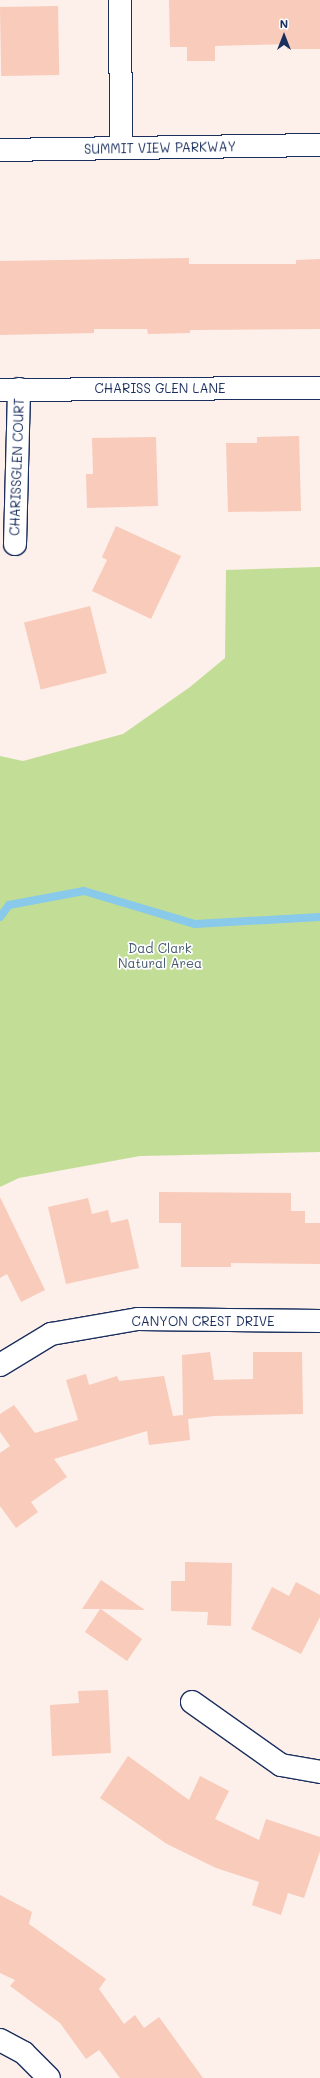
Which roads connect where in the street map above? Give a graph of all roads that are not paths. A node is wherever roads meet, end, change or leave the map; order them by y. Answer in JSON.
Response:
{"nodes":[{"id":1,"x":120,"y":0,"type":"edge"},
{"id":2,"x":320,"y":145,"type":"edge"},
{"id":3,"x":121,"y":148,"type":"junction"},
{"id":4,"x":0,"y":150,"type":"edge"},
{"id":5,"x":320,"y":388,"type":"edge"},
{"id":6,"x":10,"y":389,"type":"edge"},
{"id":7,"x":15,"y":544,"type":"dead end"},
{"id":8,"x":320,"y":1321,"type":"edge"},
{"id":9,"x":0,"y":1364,"type":"edge"},
{"id":10,"x":192,"y":1702,"type":"dead end"},
{"id":11,"x":320,"y":1772,"type":"edge"},
{"id":12,"x":0,"y":2040,"type":"edge"},
{"id":13,"x":49,"y":2078,"type":"edge"}],
"edges":[{"from":1,"to":3,"type":"street"},
{"from":2,"to":3,"type":"street","name":"SUMMIT VIEW PARKWAY"},
{"from":3,"to":4,"type":"street","name":"SUMMIT VIEW PARKWAY"},
{"from":5,"to":6,"type":"street","name":"CHARISS GLEN LANE"},
{"from":6,"to":7,"type":"street","name":"CHARISSGLEN COURT"},
{"from":8,"to":9,"type":"street","name":"CANYON CREST DRIVE"},
{"from":10,"to":11,"type":"street"},
{"from":12,"to":13,"type":"street"}]}
